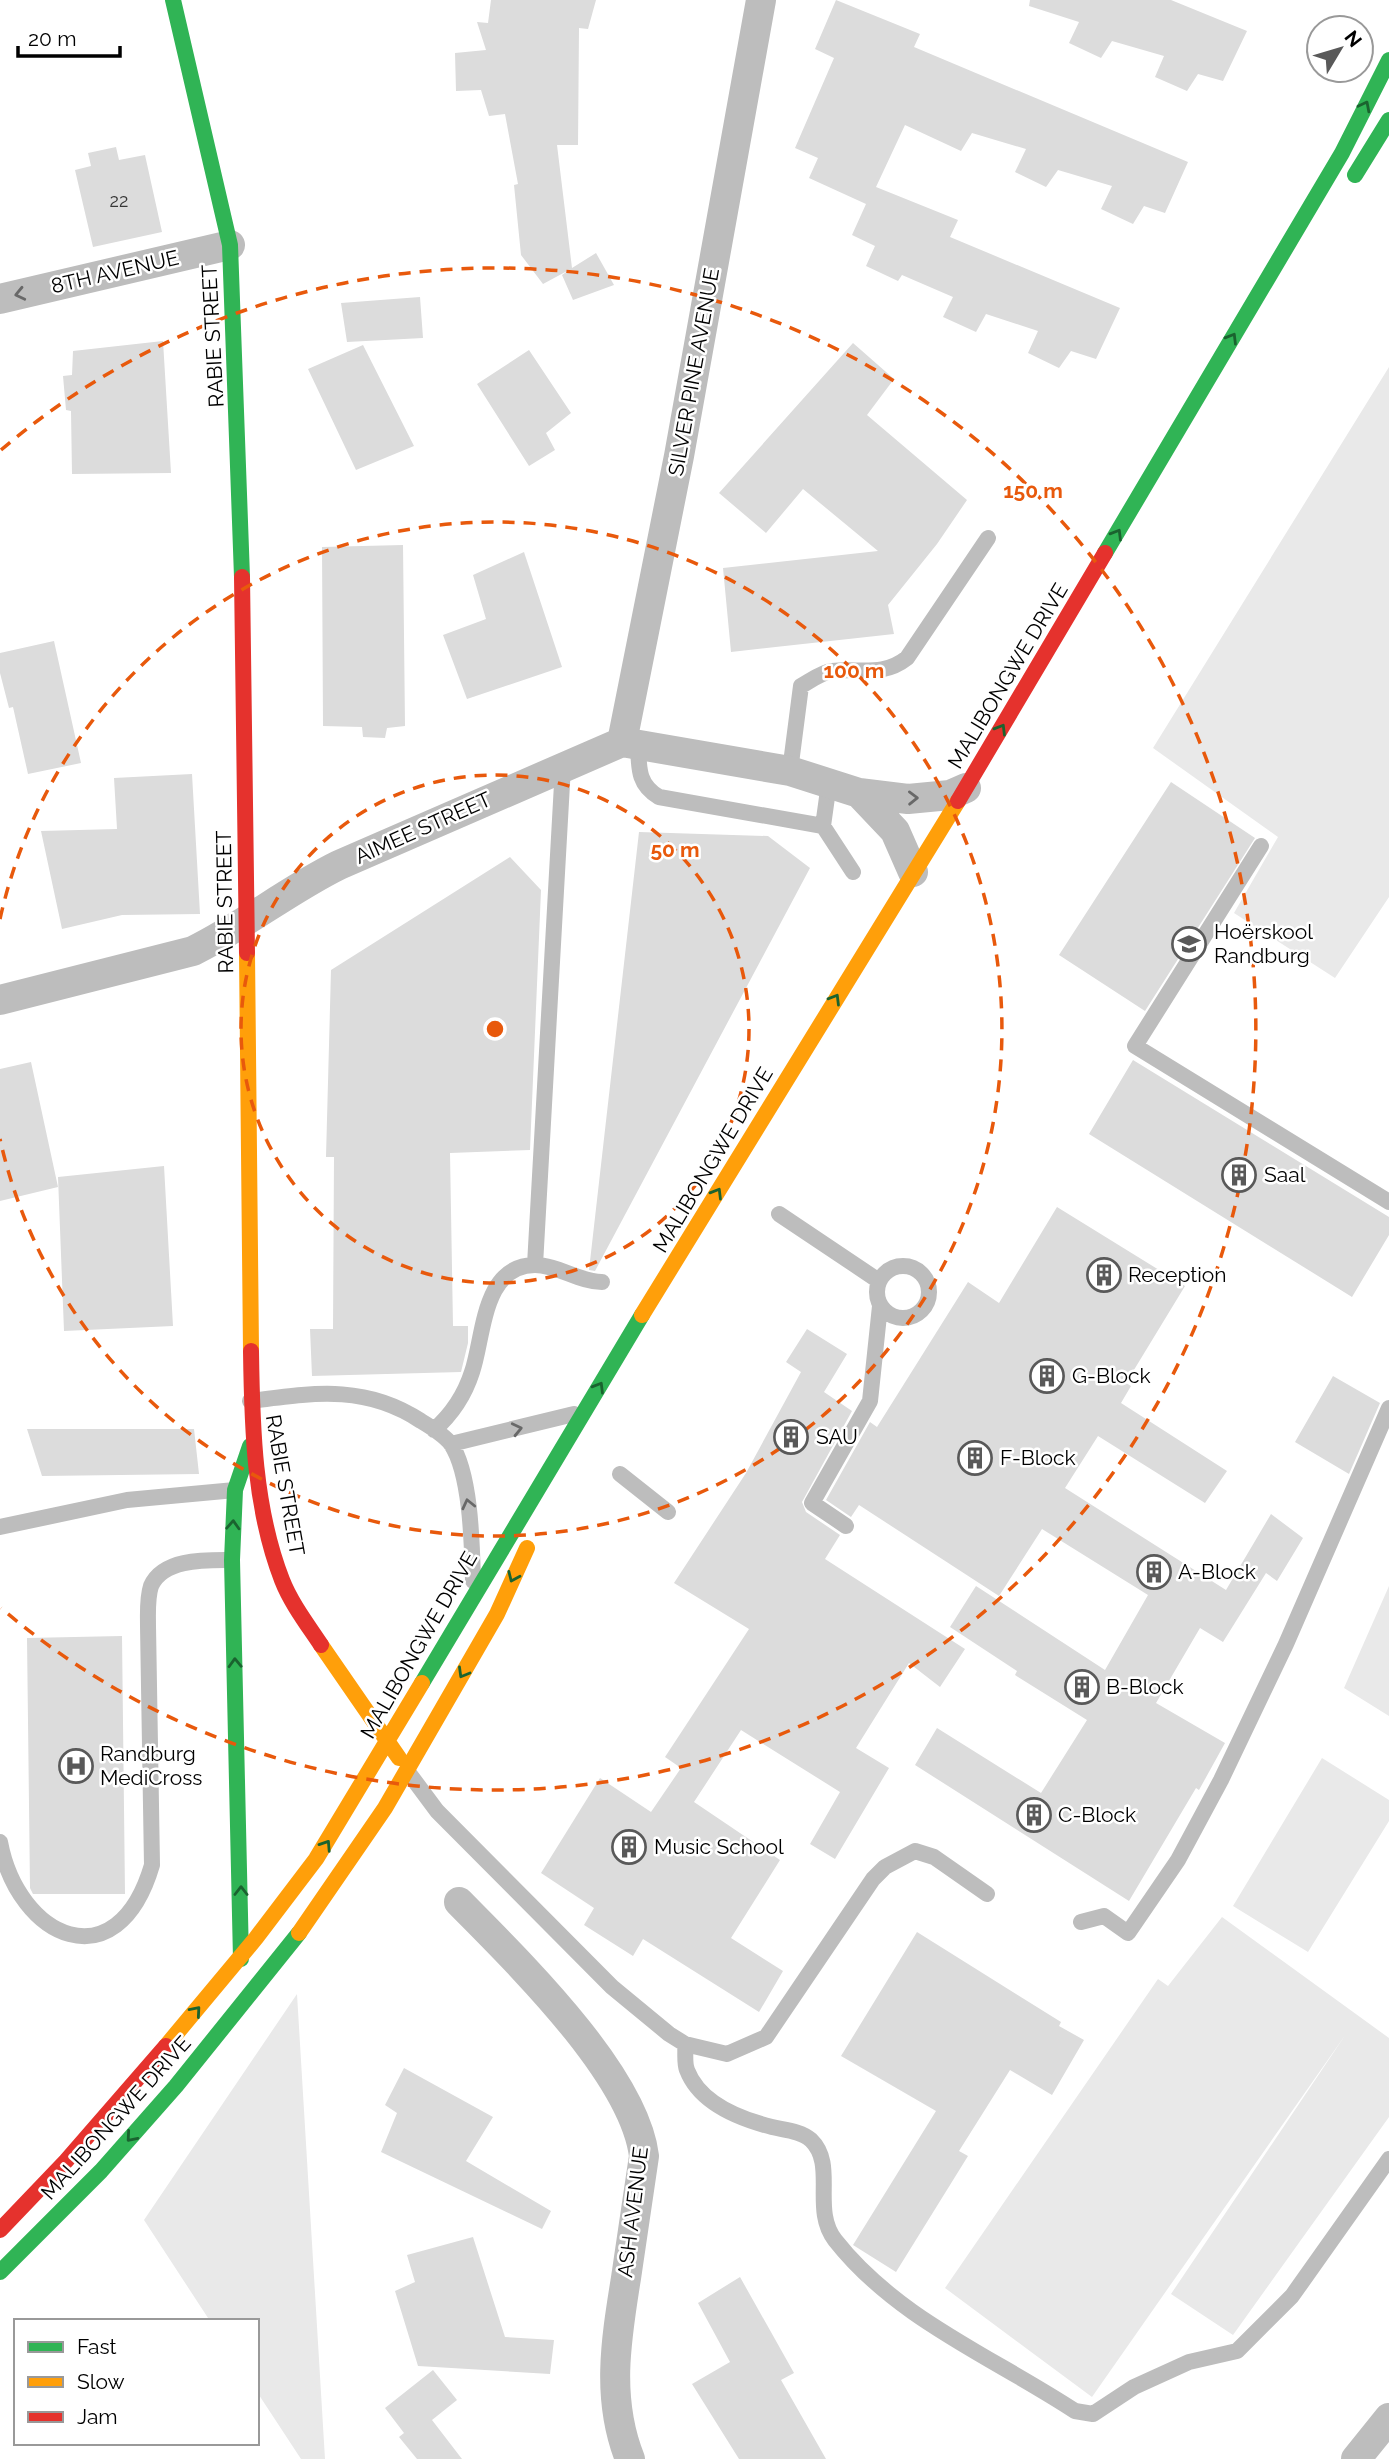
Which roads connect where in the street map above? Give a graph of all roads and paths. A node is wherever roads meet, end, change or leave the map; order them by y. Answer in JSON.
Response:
{"nodes":[{"id":1,"x":173,"y":0,"type":"edge"},
{"id":2,"x":761,"y":0,"type":"edge"},
{"id":3,"x":1389,"y":60,"type":"edge"},
{"id":4,"x":1389,"y":120,"type":"edge"},
{"id":5,"x":1348,"y":186,"type":"dead end"},
{"id":6,"x":230,"y":245,"type":"junction"},
{"id":7,"x":0,"y":299,"type":"edge"},
{"id":8,"x":988,"y":538,"type":"dead end"},
{"id":9,"x":1016,"y":736,"type":"dead end"},
{"id":10,"x":630,"y":743,"type":"junction"},
{"id":11,"x":563,"y":766,"type":"junction"},
{"id":12,"x":790,"y":771,"type":"junction"},
{"id":13,"x":829,"y":783,"type":"junction"},
{"id":14,"x":966,"y":788,"type":"junction"},
{"id":15,"x":859,"y":793,"type":"junction"},
{"id":16,"x":823,"y":826,"type":"junction"},
{"id":17,"x":1261,"y":846,"type":"dead end"},
{"id":18,"x":853,"y":872,"type":"dead end"},
{"id":19,"x":913,"y":872,"type":"junction"},
{"id":20,"x":246,"y":921,"type":"junction"},
{"id":21,"x":0,"y":1000,"type":"edge"},
{"id":22,"x":745,"y":1179,"type":"dead end"},
{"id":23,"x":1389,"y":1202,"type":"edge"},
{"id":24,"x":779,"y":1214,"type":"dead end"},
{"id":25,"x":535,"y":1265,"type":"junction"},
{"id":26,"x":879,"y":1281,"type":"junction"},
{"id":27,"x":602,"y":1282,"type":"dead end"},
{"id":28,"x":880,"y":1306,"type":"junction"},
{"id":29,"x":250,"y":1401,"type":"junction"},
{"id":30,"x":1389,"y":1408,"type":"edge"},
{"id":31,"x":584,"y":1411,"type":"junction"},
{"id":32,"x":434,"y":1430,"type":"junction"},
{"id":33,"x":252,"y":1438,"type":"junction"},
{"id":34,"x":451,"y":1444,"type":"junction"},
{"id":35,"x":620,"y":1474,"type":"dead end"},
{"id":36,"x":235,"y":1490,"type":"junction"},
{"id":37,"x":668,"y":1512,"type":"dead end"},
{"id":38,"x":846,"y":1526,"type":"dead end"},
{"id":39,"x":0,"y":1527,"type":"edge"},
{"id":40,"x":533,"y":1537,"type":"dead end"},
{"id":41,"x":232,"y":1560,"type":"junction"},
{"id":42,"x":473,"y":1596,"type":"junction"},
{"id":43,"x":388,"y":1741,"type":"junction"},
{"id":44,"x":406,"y":1770,"type":"junction"},
{"id":45,"x":0,"y":1842,"type":"edge"},
{"id":46,"x":987,"y":1894,"type":"dead end"},
{"id":47,"x":459,"y":1902,"type":"dead end"},
{"id":48,"x":1081,"y":1922,"type":"dead end"},
{"id":49,"x":241,"y":1959,"type":"junction"},
{"id":50,"x":685,"y":2044,"type":"junction"},
{"id":51,"x":1389,"y":2159,"type":"edge"},
{"id":52,"x":0,"y":2230,"type":"edge"},
{"id":53,"x":0,"y":2272,"type":"edge"},
{"id":54,"x":1389,"y":2418,"type":"edge"},
{"id":55,"x":630,"y":2459,"type":"edge"},
{"id":56,"x":1356,"y":2459,"type":"edge"}],
"edges":[{"from":1,"to":6,"type":"main road","name":"RABIE STREET"},
{"from":2,"to":10,"type":"street","name":"SILVER PINE AVENUE"},
{"from":14,"to":3,"type":"main road","name":"MALIBONGWE DRIVE","one_way":true},
{"from":4,"to":5,"type":"main road"},
{"from":6,"to":7,"type":"street","name":"8TH AVENUE","one_way":true},
{"from":6,"to":20,"type":"main road","name":"RABIE STREET"},
{"from":8,"to":12,"type":"lane"},
{"from":9,"to":22,"type":"main road","name":"MALIBONGWE DRIVE"},
{"from":10,"to":11,"type":"street","name":"AIMEE STREET"},
{"from":10,"to":12,"type":"street"},
{"from":10,"to":16,"type":"lane"},
{"from":11,"to":20,"type":"street","name":"AIMEE STREET"},
{"from":11,"to":25,"type":"lane"},
{"from":12,"to":13,"type":"street"},
{"from":13,"to":15,"type":"street"},
{"from":13,"to":16,"type":"lane"},
{"from":15,"to":14,"type":"street","one_way":true},
{"from":14,"to":19,"type":"main road","name":"MALIBONGWE DRIVE"},
{"from":15,"to":19,"type":"street"},
{"from":16,"to":18,"type":"lane"},
{"from":17,"to":23,"type":"lane"},
{"from":31,"to":19,"type":"main road","name":"MALIBONGWE DRIVE","one_way":true},
{"from":20,"to":21,"type":"street","name":"AIMEE STREET"},
{"from":20,"to":29,"type":"main road","name":"RABIE STREET"},
{"from":24,"to":26,"type":"lane"},
{"from":25,"to":27,"type":"lane"},
{"from":25,"to":32,"type":"lane"},
{"from":26,"to":28,"type":"lane"},
{"from":26,"to":28,"type":"lane"},
{"from":28,"to":38,"type":"lane"},
{"from":29,"to":32,"type":"lane"},
{"from":29,"to":33,"type":"main road","name":"RABIE STREET"},
{"from":30,"to":48,"type":"lane"},
{"from":34,"to":31,"type":"lane","one_way":true},
{"from":31,"to":42,"type":"main road","name":"MALIBONGWE DRIVE"},
{"from":32,"to":34,"type":"lane"},
{"from":33,"to":36,"type":"main road"},
{"from":33,"to":43,"type":"main road","name":"RABIE STREET"},
{"from":42,"to":34,"type":"lane","one_way":true},
{"from":35,"to":37,"type":"lane"},
{"from":36,"to":39,"type":"lane"},
{"from":41,"to":36,"type":"main road","one_way":true},
{"from":40,"to":44,"type":"main road","name":"MALIBONGWE DRIVE","one_way":true},
{"from":41,"to":45,"type":"lane"},
{"from":49,"to":41,"type":"main road","one_way":true},
{"from":42,"to":43,"type":"main road","name":"MALIBONGWE DRIVE"},
{"from":43,"to":44,"type":"main road","name":"RABIE STREET"},
{"from":49,"to":43,"type":"main road","name":"MALIBONGWE DRIVE","one_way":true},
{"from":44,"to":50,"type":"lane"},
{"from":44,"to":53,"type":"main road","name":"MALIBONGWE DRIVE","one_way":true},
{"from":46,"to":50,"type":"lane"},
{"from":47,"to":55,"type":"street","name":"ASH AVENUE"},
{"from":52,"to":49,"type":"main road","name":"MALIBONGWE DRIVE","one_way":true},
{"from":50,"to":51,"type":"lane"},
{"from":54,"to":56,"type":"street"}]}
